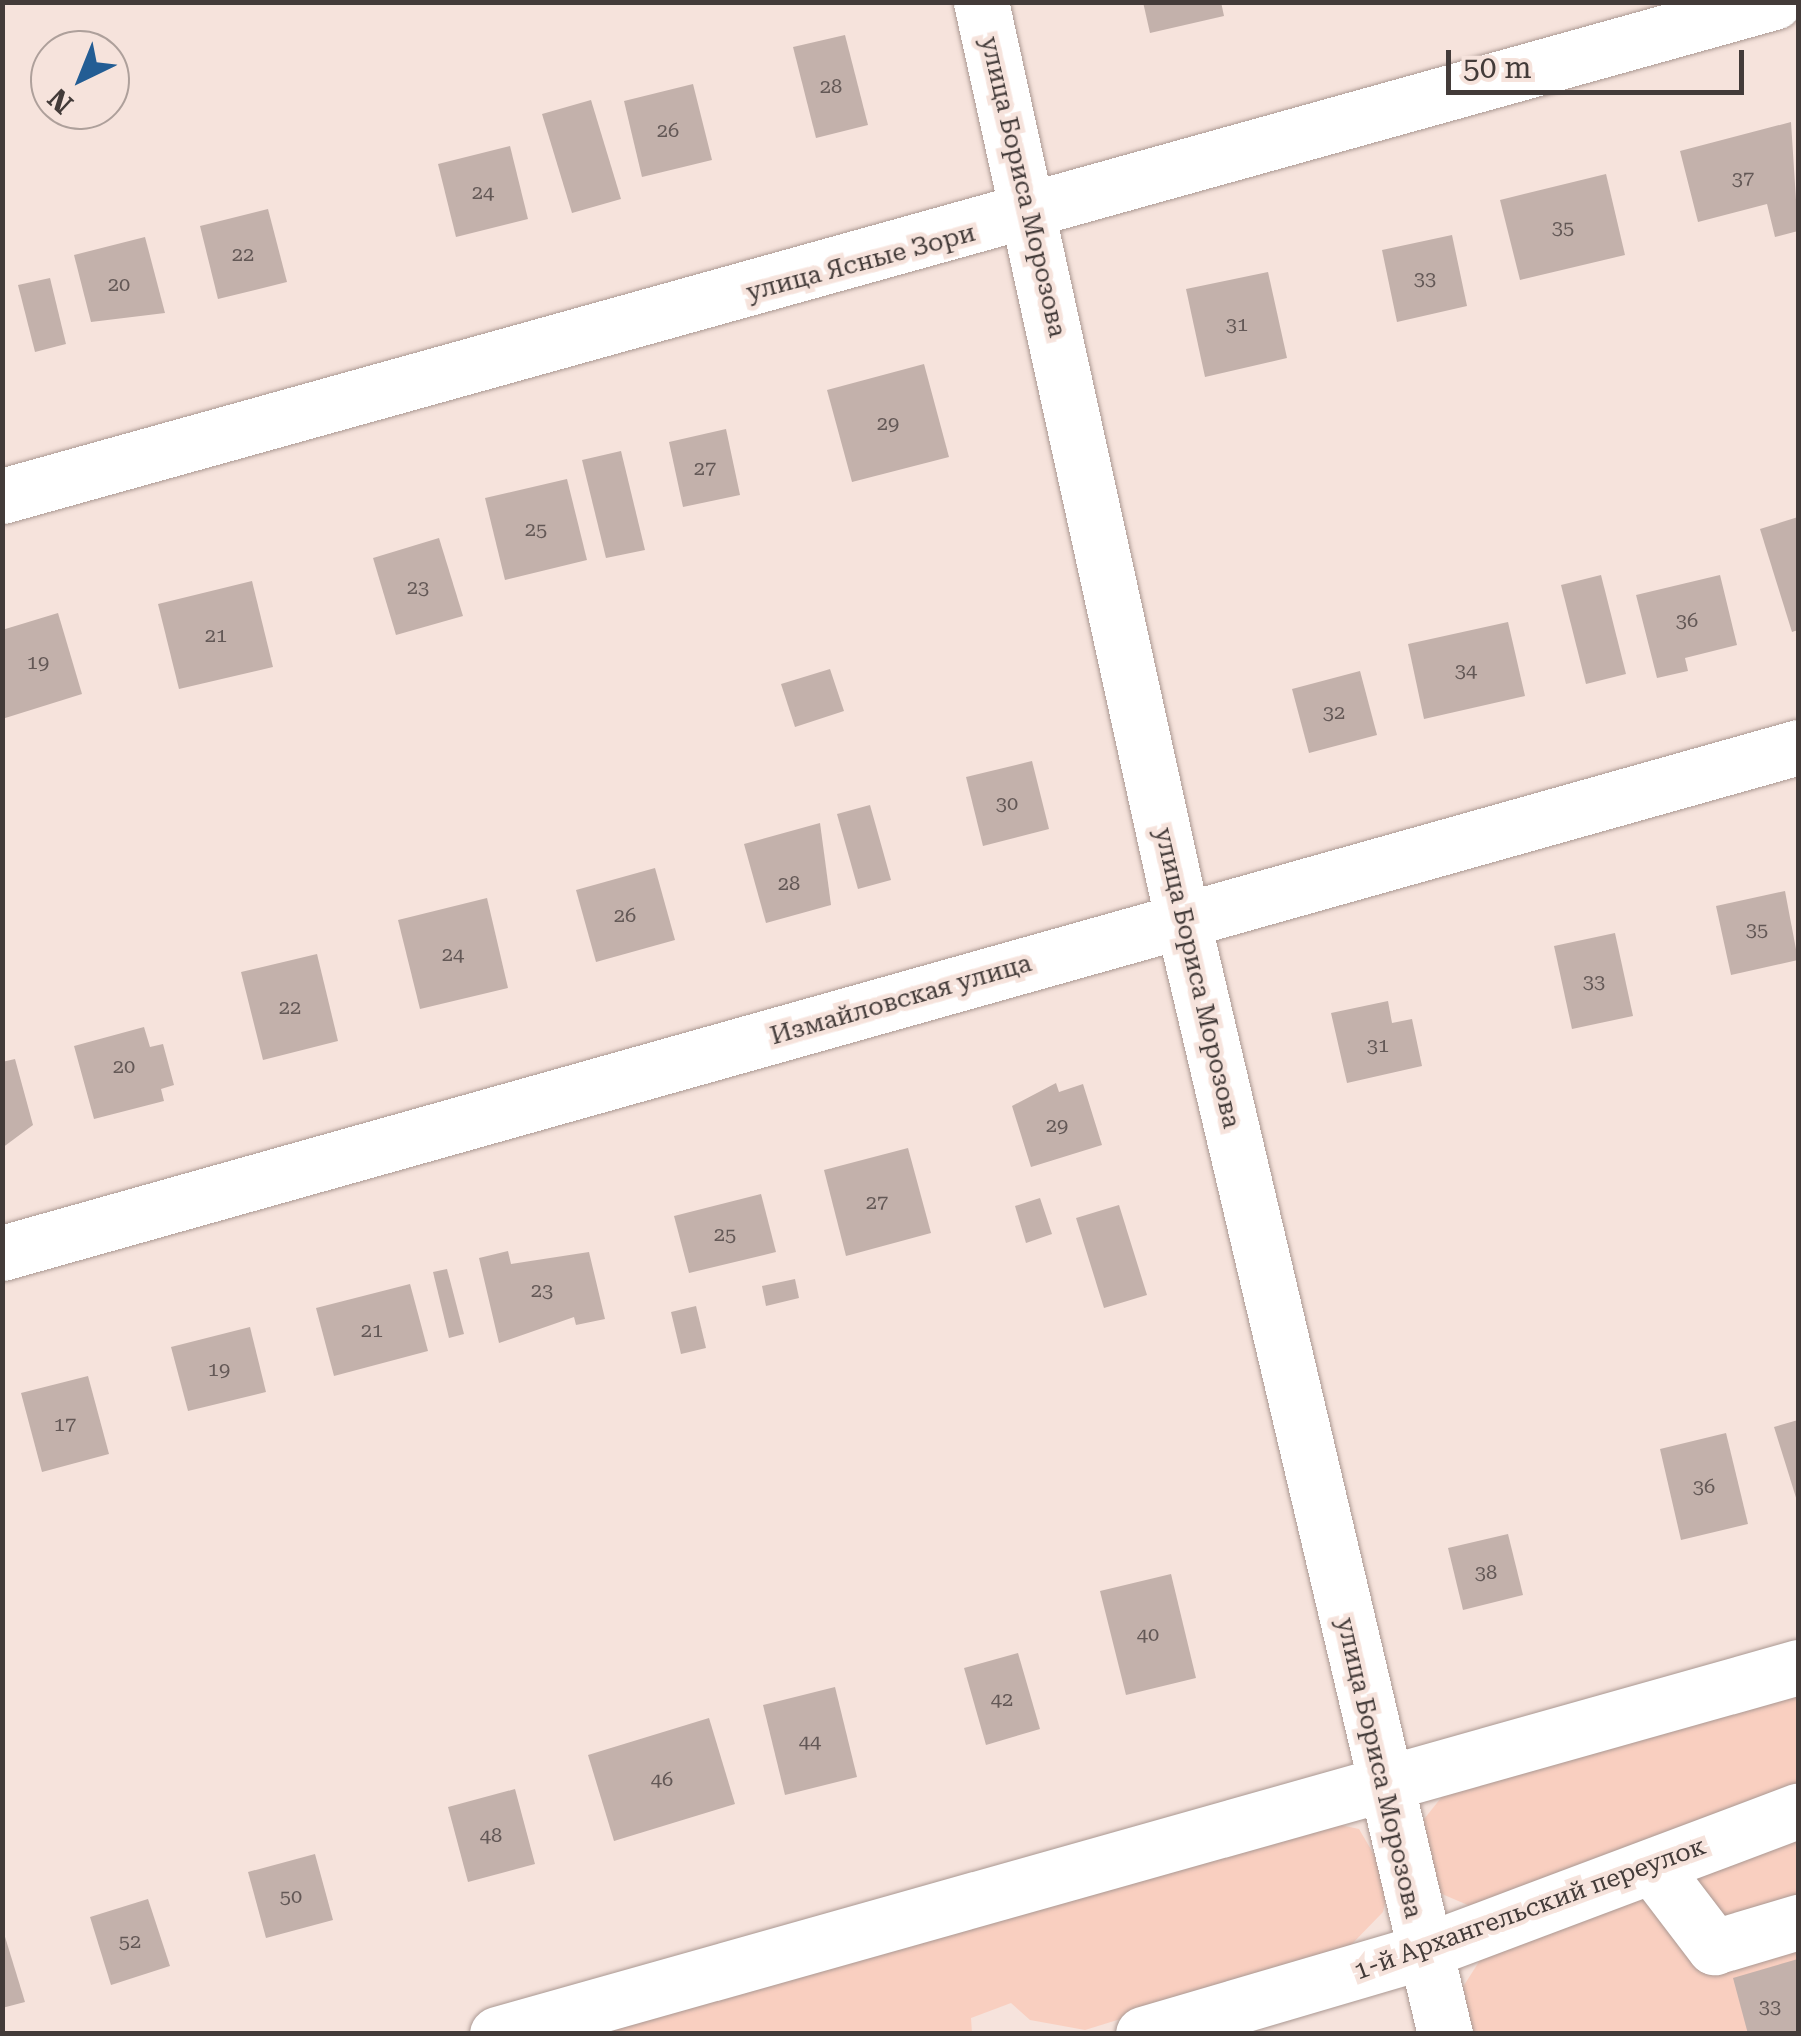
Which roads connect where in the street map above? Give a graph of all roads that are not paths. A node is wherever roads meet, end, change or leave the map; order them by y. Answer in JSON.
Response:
{"nodes":[{"id":1,"x":981,"y":2,"type":"edge"},
{"id":2,"x":1774,"y":2,"type":"edge"},
{"id":3,"x":1032,"y":216,"type":"junction"},
{"id":4,"x":2,"y":496,"type":"edge"},
{"id":5,"x":1798,"y":746,"type":"edge"},
{"id":6,"x":1182,"y":918,"type":"junction"},
{"id":7,"x":2,"y":1254,"type":"edge"},
{"id":8,"x":1798,"y":1667,"type":"edge"},
{"id":9,"x":1383,"y":1787,"type":"junction"},
{"id":10,"x":1798,"y":1810,"type":"edge"},
{"id":11,"x":1653,"y":1867,"type":"junction"},
{"id":12,"x":1798,"y":1922,"type":"edge"},
{"id":13,"x":1422,"y":1952,"type":"junction"},
{"id":14,"x":497,"y":2034,"type":"edge"},
{"id":15,"x":1144,"y":2034,"type":"edge"},
{"id":16,"x":1445,"y":2034,"type":"edge"}],
"edges":[{"from":1,"to":3,"type":"street","name":"улица Бориса Морозова"},
{"from":2,"to":3,"type":"street","name":"улица Ясные Зори"},
{"from":3,"to":4,"type":"street","name":"улица Ясные Зори"},
{"from":3,"to":6,"type":"street","name":"улица Бориса Морозова"},
{"from":5,"to":6,"type":"street","name":"Измайловская улица"},
{"from":6,"to":7,"type":"street","name":"Измайловская улица"},
{"from":6,"to":9,"type":"street","name":"улица Бориса Морозова"},
{"from":8,"to":9,"type":"street"},
{"from":9,"to":13,"type":"street","name":"улица Бориса Морозова"},
{"from":9,"to":14,"type":"street"},
{"from":10,"to":11,"type":"street","name":"1-й Архангельский переулок"},
{"from":11,"to":12,"type":"street"},
{"from":11,"to":13,"type":"street","name":"1-й Архангельский переулок"},
{"from":13,"to":15,"type":"street","name":"1-й Архангельский переулок"},
{"from":13,"to":16,"type":"street","name":"улица Бориса Морозова"}]}
